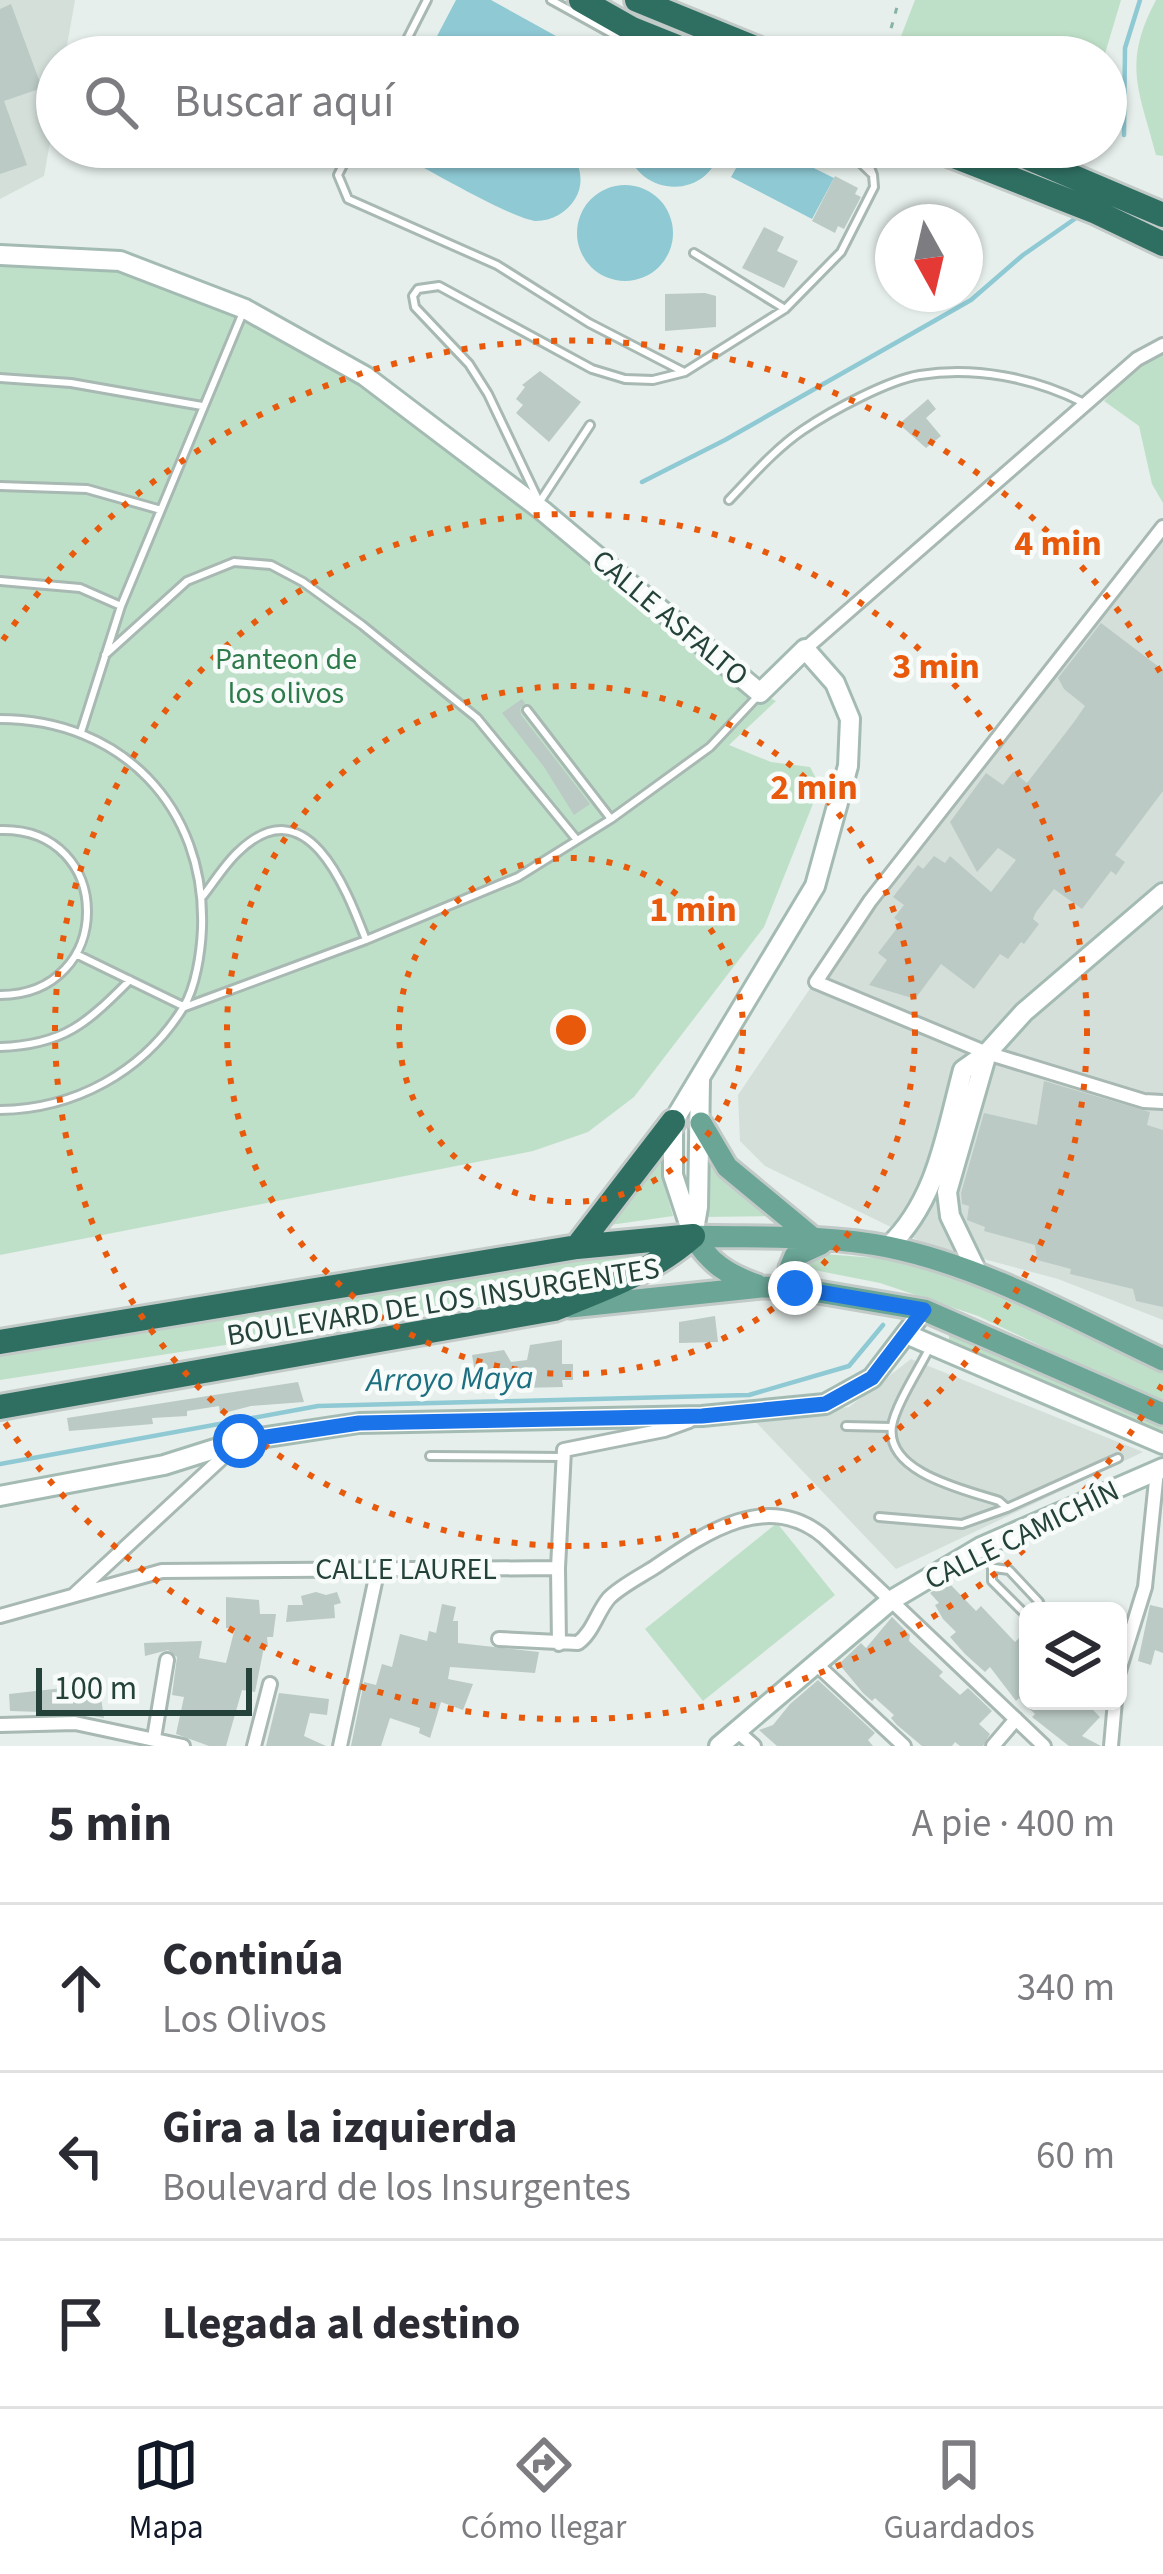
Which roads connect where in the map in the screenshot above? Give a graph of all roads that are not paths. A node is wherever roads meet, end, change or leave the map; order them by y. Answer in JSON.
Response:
{"nodes":[{"id":1,"x":427,"y":0,"type":"edge"},
{"id":2,"x":551,"y":0,"type":"edge"},
{"id":3,"x":581,"y":0,"type":"edge"},
{"id":4,"x":637,"y":0,"type":"edge"},
{"id":5,"x":409,"y":36,"type":"edge"},
{"id":6,"x":616,"y":36,"type":"edge"},
{"id":7,"x":650,"y":36,"type":"edge"},
{"id":8,"x":725,"y":36,"type":"edge"},
{"id":9,"x":342,"y":168,"type":"edge"},
{"id":10,"x":866,"y":168,"type":"edge"},
{"id":11,"x":870,"y":168,"type":"edge"},
{"id":12,"x":984,"y":168,"type":"edge"},
{"id":13,"x":1052,"y":168,"type":"edge"},
{"id":14,"x":873,"y":175,"type":"junction"},
{"id":15,"x":1163,"y":215,"type":"edge"},
{"id":16,"x":1163,"y":244,"type":"edge"},
{"id":17,"x":694,"y":253,"type":"dead end"},
{"id":18,"x":0,"y":255,"type":"edge"},
{"id":19,"x":245,"y":308,"type":"junction"},
{"id":20,"x":785,"y":309,"type":"junction"},
{"id":21,"x":1163,"y":345,"type":"edge"},
{"id":22,"x":685,"y":372,"type":"junction"},
{"id":23,"x":0,"y":378,"type":"edge"},
{"id":24,"x":1085,"y":404,"type":"junction"},
{"id":25,"x":202,"y":406,"type":"junction"},
{"id":26,"x":590,"y":424,"type":"dead end"},
{"id":27,"x":0,"y":486,"type":"edge"},
{"id":28,"x":729,"y":500,"type":"dead end"},
{"id":29,"x":541,"y":507,"type":"junction"},
{"id":30,"x":161,"y":510,"type":"junction"},
{"id":31,"x":1163,"y":527,"type":"edge"},
{"id":32,"x":0,"y":581,"type":"edge"},
{"id":33,"x":121,"y":605,"type":"junction"},
{"id":34,"x":805,"y":650,"type":"junction"},
{"id":35,"x":105,"y":655,"type":"junction"},
{"id":36,"x":760,"y":693,"type":"junction"},
{"id":37,"x":527,"y":710,"type":"dead end"},
{"id":38,"x":0,"y":719,"type":"edge"},
{"id":39,"x":81,"y":731,"type":"junction"},
{"id":40,"x":611,"y":819,"type":"junction"},
{"id":41,"x":1,"y":828,"type":"edge"},
{"id":42,"x":577,"y":840,"type":"junction"},
{"id":43,"x":1163,"y":893,"type":"edge"},
{"id":44,"x":203,"y":896,"type":"junction"},
{"id":45,"x":366,"y":940,"type":"junction"},
{"id":46,"x":78,"y":955,"type":"junction"},
{"id":47,"x":130,"y":980,"type":"junction"},
{"id":48,"x":0,"y":995,"type":"edge"},
{"id":49,"x":184,"y":1007,"type":"junction"},
{"id":50,"x":0,"y":1047,"type":"edge"},
{"id":51,"x":987,"y":1053,"type":"junction"},
{"id":52,"x":700,"y":1080,"type":"junction"},
{"id":53,"x":1163,"y":1102,"type":"edge"},
{"id":54,"x":0,"y":1110,"type":"edge"},
{"id":55,"x":673,"y":1122,"type":"junction"},
{"id":56,"x":701,"y":1123,"type":"junction"},
{"id":57,"x":693,"y":1236,"type":"junction"},
{"id":58,"x":824,"y":1240,"type":"junction"},
{"id":59,"x":577,"y":1247,"type":"junction"},
{"id":60,"x":888,"y":1247,"type":"junction"},
{"id":61,"x":978,"y":1274,"type":"junction"},
{"id":62,"x":761,"y":1287,"type":"junction"},
{"id":63,"x":795,"y":1288,"type":"junction"},
{"id":64,"x":554,"y":1309,"type":"junction"},
{"id":65,"x":924,"y":1310,"type":"junction"},
{"id":66,"x":906,"y":1334,"type":"junction"},
{"id":67,"x":0,"y":1342,"type":"edge"},
{"id":68,"x":931,"y":1346,"type":"junction"},
{"id":69,"x":1163,"y":1360,"type":"edge"},
{"id":70,"x":0,"y":1407,"type":"edge"},
{"id":71,"x":1163,"y":1414,"type":"edge"},
{"id":72,"x":702,"y":1416,"type":"junction"},
{"id":73,"x":846,"y":1426,"type":"dead end"},
{"id":74,"x":891,"y":1427,"type":"junction"},
{"id":75,"x":240,"y":1441,"type":"junction"},
{"id":76,"x":1163,"y":1444,"type":"edge"},
{"id":77,"x":430,"y":1456,"type":"dead end"},
{"id":78,"x":562,"y":1457,"type":"junction"},
{"id":79,"x":1118,"y":1458,"type":"dead end"},
{"id":80,"x":1160,"y":1469,"type":"edge"},
{"id":81,"x":0,"y":1496,"type":"edge"},
{"id":82,"x":1007,"y":1508,"type":"junction"},
{"id":83,"x":879,"y":1517,"type":"dead end"},
{"id":84,"x":981,"y":1547,"type":"junction"},
{"id":85,"x":378,"y":1568,"type":"junction"},
{"id":86,"x":558,"y":1568,"type":"junction"},
{"id":87,"x":992,"y":1568,"type":"junction"},
{"id":88,"x":69,"y":1599,"type":"junction"},
{"id":89,"x":890,"y":1600,"type":"junction"},
{"id":90,"x":1039,"y":1602,"type":"edge"},
{"id":91,"x":1019,"y":1608,"type":"edge"},
{"id":92,"x":0,"y":1616,"type":"edge"},
{"id":93,"x":499,"y":1639,"type":"dead end"},
{"id":94,"x":560,"y":1644,"type":"junction"},
{"id":95,"x":1127,"y":1645,"type":"edge"},
{"id":96,"x":167,"y":1660,"type":"dead end"},
{"id":97,"x":815,"y":1664,"type":"junction"},
{"id":98,"x":270,"y":1684,"type":"dead end"},
{"id":99,"x":1114,"y":1710,"type":"edge"},
{"id":100,"x":1016,"y":1719,"type":"junction"},
{"id":101,"x":0,"y":1725,"type":"edge"},
{"id":102,"x":737,"y":1731,"type":"junction"},
{"id":103,"x":154,"y":1738,"type":"junction"},
{"id":104,"x":183,"y":1746,"type":"edge"},
{"id":105,"x":254,"y":1746,"type":"edge"},
{"id":106,"x":340,"y":1746,"type":"edge"},
{"id":107,"x":719,"y":1746,"type":"edge"},
{"id":108,"x":754,"y":1746,"type":"edge"},
{"id":109,"x":904,"y":1746,"type":"edge"},
{"id":110,"x":992,"y":1746,"type":"edge"},
{"id":111,"x":1044,"y":1746,"type":"edge"},
{"id":112,"x":1112,"y":1746,"type":"edge"}],
"edges":[{"from":1,"to":5,"type":"lane"},
{"from":2,"to":6,"type":"lane"},
{"from":3,"to":7,"type":"highway"},
{"from":4,"to":8,"type":"highway"},
{"from":9,"to":22,"type":"lane"},
{"from":10,"to":14,"type":"lane"},
{"from":11,"to":14,"type":"lane"},
{"from":12,"to":16,"type":"highway"},
{"from":13,"to":15,"type":"highway"},
{"from":14,"to":20,"type":"lane"},
{"from":17,"to":20,"type":"lane"},
{"from":18,"to":19,"type":"street","name":"CALLE ASFALTO"},
{"from":19,"to":25,"type":"lane"},
{"from":19,"to":29,"type":"street","name":"CALLE ASFALTO"},
{"from":20,"to":22,"type":"lane"},
{"from":21,"to":24,"type":"street"},
{"from":22,"to":29,"type":"lane"},
{"from":23,"to":25,"type":"lane"},
{"from":24,"to":28,"type":"lane"},
{"from":24,"to":34,"type":"street"},
{"from":25,"to":30,"type":"lane"},
{"from":26,"to":29,"type":"lane"},
{"from":27,"to":30,"type":"lane"},
{"from":29,"to":36,"type":"street","name":"CALLE ASFALTO"},
{"from":30,"to":33,"type":"lane"},
{"from":31,"to":51,"type":"street"},
{"from":32,"to":33,"type":"lane"},
{"from":33,"to":35,"type":"lane"},
{"from":34,"to":36,"type":"street"},
{"from":34,"to":52,"type":"street"},
{"from":35,"to":39,"type":"lane"},
{"from":35,"to":42,"type":"lane"},
{"from":36,"to":40,"type":"lane","name":"CALLE ASFALTO"},
{"from":37,"to":40,"type":"lane"},
{"from":38,"to":39,"type":"lane"},
{"from":39,"to":44,"type":"lane"},
{"from":40,"to":42,"type":"lane","name":"CALLE ASFALTO"},
{"from":41,"to":46,"type":"lane"},
{"from":42,"to":45,"type":"lane","name":"CALLE ASFALTO"},
{"from":43,"to":51,"type":"street"},
{"from":44,"to":45,"type":"lane"},
{"from":44,"to":49,"type":"lane"},
{"from":45,"to":49,"type":"lane","name":"CALLE ASFALTO"},
{"from":46,"to":47,"type":"lane"},
{"from":46,"to":48,"type":"lane"},
{"from":47,"to":49,"type":"lane"},
{"from":47,"to":50,"type":"lane"},
{"from":49,"to":54,"type":"lane"},
{"from":51,"to":53,"type":"street"},
{"from":51,"to":60,"type":"street"},
{"from":51,"to":61,"type":"street"},
{"from":52,"to":55,"type":"street"},
{"from":52,"to":56,"type":"street"},
{"from":55,"to":57,"type":"street"},
{"from":55,"to":59,"type":"highway"},
{"from":56,"to":57,"type":"street"},
{"from":56,"to":58,"type":"main road"},
{"from":57,"to":58,"type":"main road","name":"BOULEVARD DE LOS INSURGENTES"},
{"from":57,"to":59,"type":"highway","name":"BOULEVARD DE LOS INSURGENTES"},
{"from":57,"to":62,"type":"main road"},
{"from":57,"to":64,"type":"highway"},
{"from":58,"to":60,"type":"main road","name":"BOULEVARD DE LOS INSURGENTES"},
{"from":58,"to":63,"type":"main road"},
{"from":59,"to":67,"type":"highway","name":"BOULEVARD DE LOS INSURGENTES"},
{"from":60,"to":61,"type":"main road","name":"BOULEVARD DE LOS INSURGENTES"},
{"from":61,"to":69,"type":"main road","name":"BOULEVARD DE LOS INSURGENTES"},
{"from":62,"to":63,"type":"main road","name":"BOULEVARD DE LOS INSURGENTES"},
{"from":62,"to":64,"type":"main road","name":"BOULEVARD DE LOS INSURGENTES"},
{"from":63,"to":65,"type":"main road","name":"BOULEVARD DE LOS INSURGENTES"},
{"from":64,"to":70,"type":"highway","name":"BOULEVARD DE LOS INSURGENTES"},
{"from":65,"to":66,"type":"street"},
{"from":65,"to":71,"type":"main road","name":"BOULEVARD DE LOS INSURGENTES"},
{"from":66,"to":68,"type":"street"},
{"from":66,"to":72,"type":"street"},
{"from":68,"to":74,"type":"lane"},
{"from":68,"to":76,"type":"street"},
{"from":72,"to":75,"type":"street"},
{"from":72,"to":78,"type":"street"},
{"from":73,"to":74,"type":"lane"},
{"from":74,"to":82,"type":"lane"},
{"from":75,"to":81,"type":"street"},
{"from":75,"to":88,"type":"street"},
{"from":77,"to":78,"type":"lane"},
{"from":78,"to":86,"type":"street"},
{"from":79,"to":82,"type":"lane"},
{"from":80,"to":84,"type":"street","name":"CALLE CAMICHÍN"},
{"from":80,"to":95,"type":"street"},
{"from":82,"to":83,"type":"lane"},
{"from":84,"to":87,"type":"lane"},
{"from":84,"to":89,"type":"street","name":"CALLE CAMICHÍN"},
{"from":85,"to":86,"type":"street","name":"CALLE LAUREL"},
{"from":85,"to":88,"type":"street","name":"CALLE LAUREL"},
{"from":85,"to":106,"type":"street"},
{"from":86,"to":94,"type":"street"},
{"from":87,"to":90,"type":"lane"},
{"from":87,"to":91,"type":"lane"},
{"from":88,"to":92,"type":"street","name":"CALLE LAUREL"},
{"from":89,"to":94,"type":"street"},
{"from":89,"to":97,"type":"street","name":"CALLE CAMICHÍN"},
{"from":89,"to":100,"type":"street"},
{"from":93,"to":94,"type":"street"},
{"from":96,"to":103,"type":"street"},
{"from":97,"to":102,"type":"street","name":"CALLE CAMICHÍN"},
{"from":97,"to":109,"type":"street"},
{"from":98,"to":105,"type":"street"},
{"from":99,"to":112,"type":"street"},
{"from":100,"to":110,"type":"street"},
{"from":100,"to":111,"type":"street"},
{"from":101,"to":103,"type":"street"},
{"from":102,"to":107,"type":"street","name":"CALLE CAMICHÍN"},
{"from":102,"to":108,"type":"street"},
{"from":103,"to":104,"type":"street"}]}
